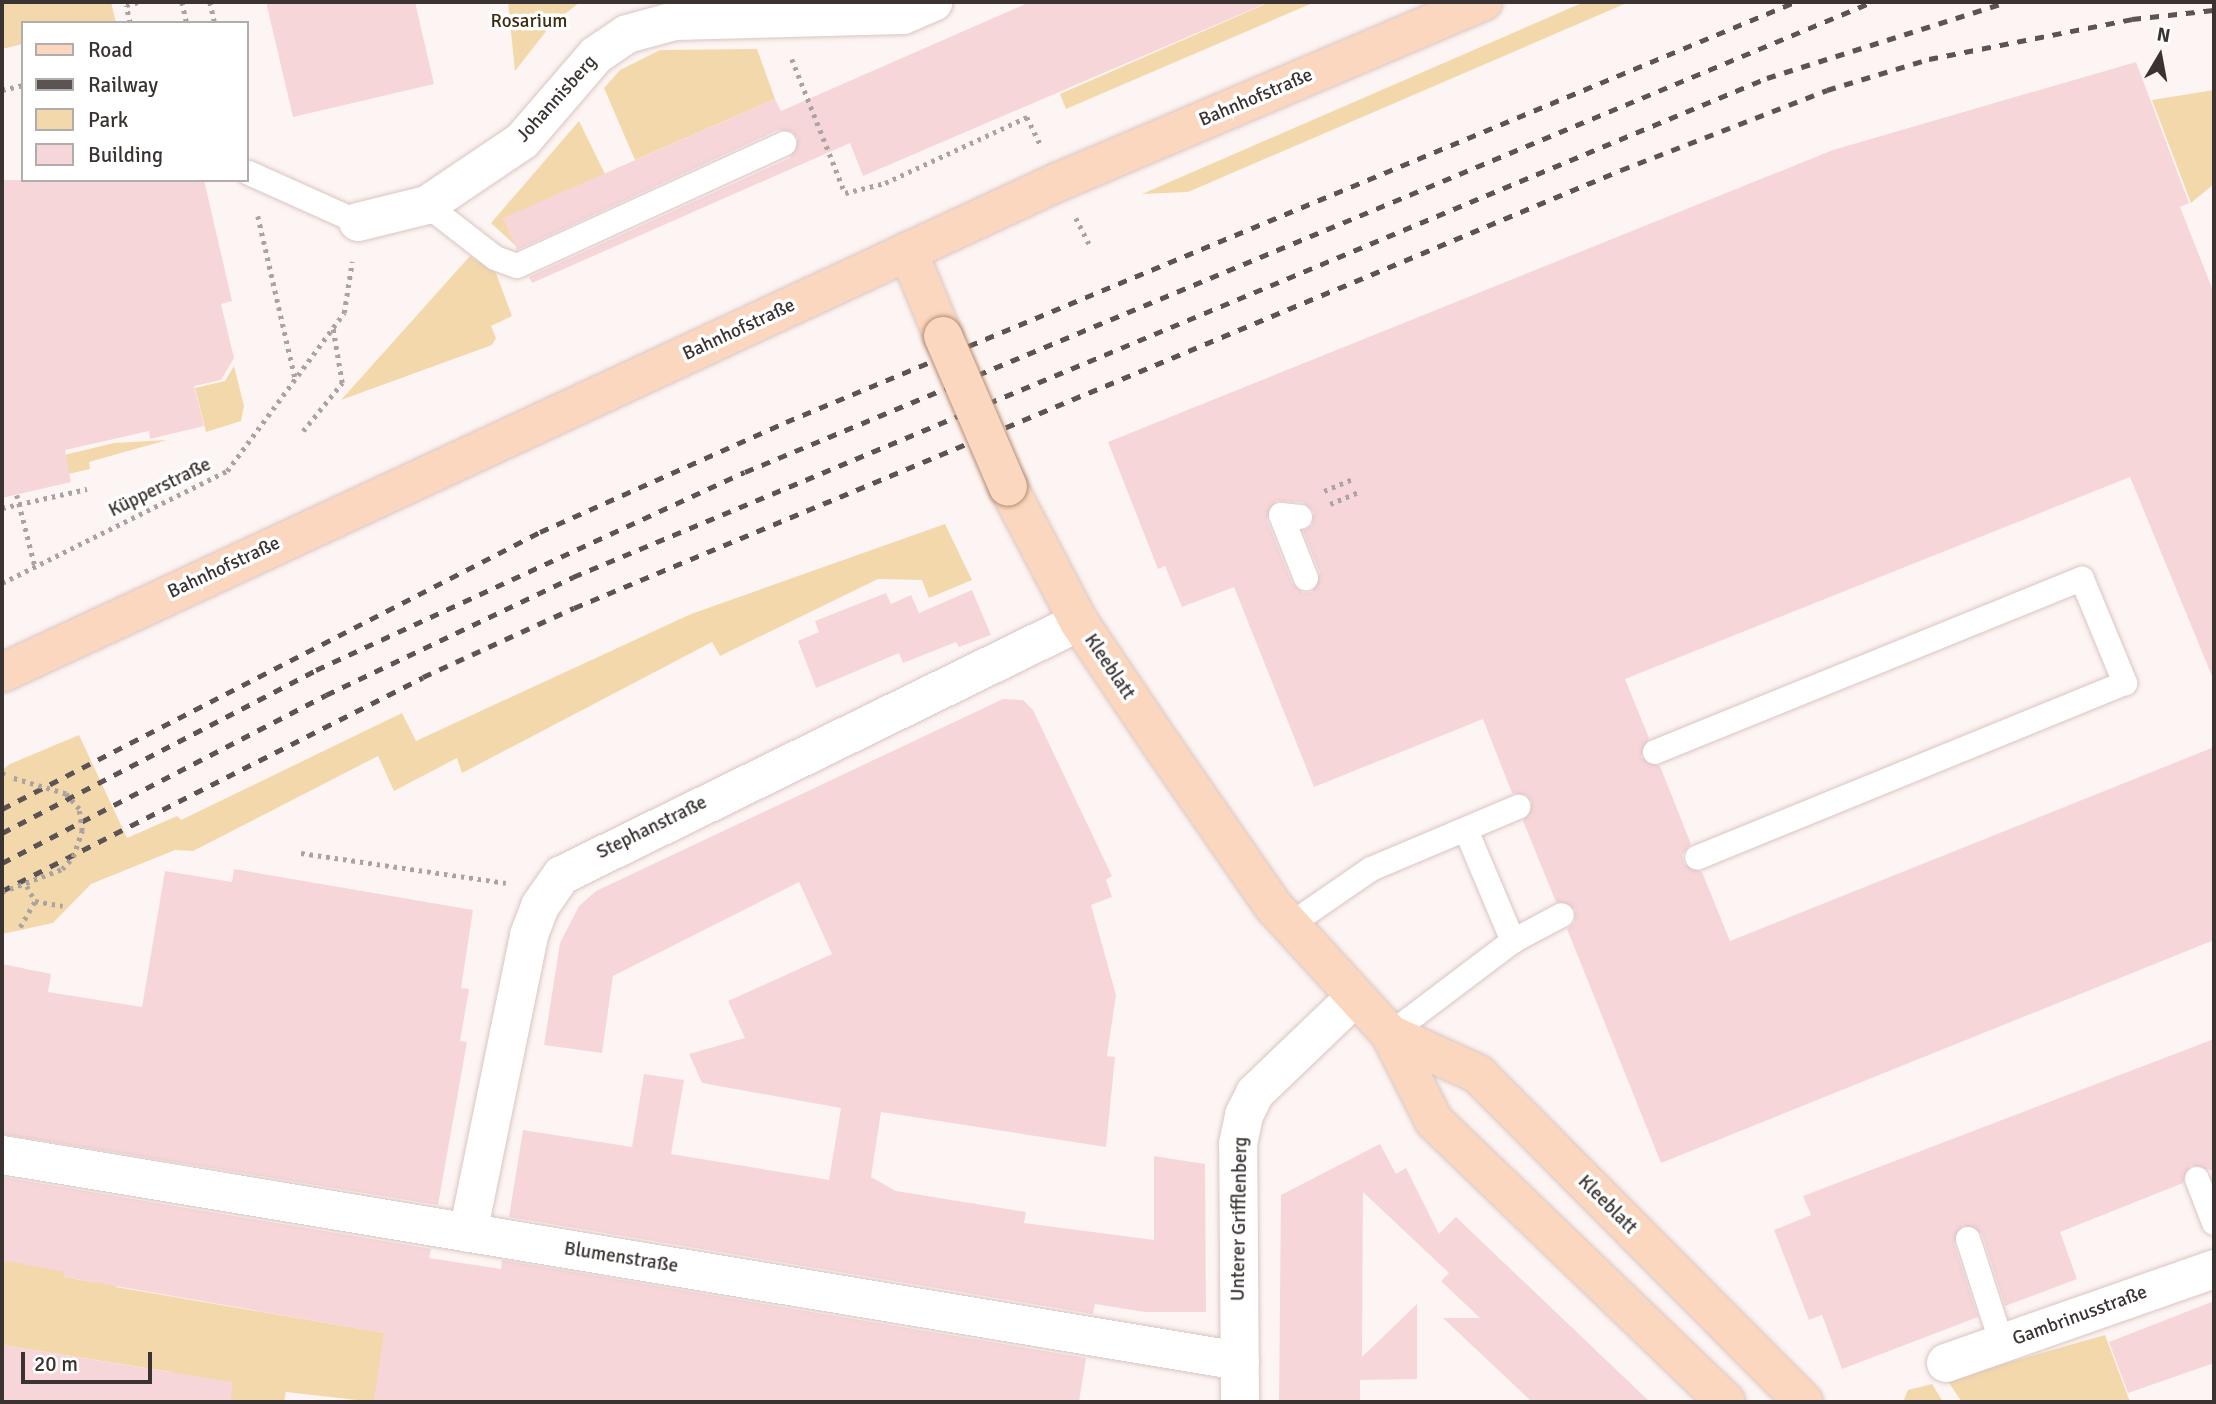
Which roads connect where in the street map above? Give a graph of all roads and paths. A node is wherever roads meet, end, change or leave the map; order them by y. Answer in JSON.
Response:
{"nodes":[{"id":1,"x":139,"y":2,"type":"edge"},
{"id":2,"x":182,"y":2,"type":"edge"},
{"id":3,"x":210,"y":2,"type":"edge"},
{"id":4,"x":933,"y":2,"type":"edge"},
{"id":5,"x":1483,"y":2,"type":"edge"},
{"id":6,"x":130,"y":21,"type":"edge"},
{"id":7,"x":187,"y":21,"type":"edge"},
{"id":8,"x":215,"y":21,"type":"edge"},
{"id":9,"x":797,"y":71,"type":"dead end"},
{"id":10,"x":21,"y":85,"type":"edge"},
{"id":11,"x":2,"y":90,"type":"edge"},
{"id":12,"x":784,"y":144,"type":"dead end"},
{"id":13,"x":249,"y":173,"type":"joint"},
{"id":14,"x":845,"y":193,"type":"dead end"},
{"id":15,"x":427,"y":205,"type":"junction"},
{"id":16,"x":358,"y":222,"type":"junction"},
{"id":17,"x":908,"y":251,"type":"junction"},
{"id":18,"x":333,"y":329,"type":"junction"},
{"id":19,"x":295,"y":377,"type":"junction"},
{"id":20,"x":303,"y":431,"type":"dead end"},
{"id":21,"x":86,"y":489,"type":"dead end"},
{"id":22,"x":17,"y":495,"type":"dead end"},
{"id":23,"x":20,"y":504,"type":"junction"},
{"id":24,"x":2,"y":508,"type":"edge"},
{"id":25,"x":1294,"y":511,"type":"dead end"},
{"id":26,"x":35,"y":566,"type":"junction"},
{"id":27,"x":1306,"y":578,"type":"dead end"},
{"id":28,"x":2,"y":583,"type":"edge"},
{"id":29,"x":1079,"y":622,"type":"junction"},
{"id":30,"x":2,"y":673,"type":"edge"},
{"id":31,"x":1655,"y":752,"type":"dead end"},
{"id":32,"x":2,"y":773,"type":"edge"},
{"id":33,"x":1518,"y":807,"type":"dead end"},
{"id":34,"x":1466,"y":830,"type":"junction"},
{"id":35,"x":301,"y":853,"type":"dead end"},
{"id":36,"x":1697,"y":858,"type":"dead end"},
{"id":37,"x":27,"y":886,"type":"junction"},
{"id":38,"x":551,"y":889,"type":"junction"},
{"id":39,"x":2,"y":892,"type":"edge"},
{"id":40,"x":35,"y":901,"type":"junction"},
{"id":41,"x":62,"y":905,"type":"dead end"},
{"id":42,"x":1562,"y":915,"type":"dead end"},
{"id":43,"x":1291,"y":924,"type":"junction"},
{"id":44,"x":20,"y":927,"type":"dead end"},
{"id":45,"x":1513,"y":940,"type":"junction"},
{"id":46,"x":1355,"y":998,"type":"junction"},
{"id":47,"x":1390,"y":1034,"type":"junction"},
{"id":48,"x":2,"y":1155,"type":"edge"},
{"id":49,"x":2197,"y":1179,"type":"dead end"},
{"id":50,"x":2214,"y":1223,"type":"edge"},
{"id":51,"x":468,"y":1233,"type":"junction"},
{"id":52,"x":1968,"y":1239,"type":"dead end"},
{"id":53,"x":2214,"y":1269,"type":"edge"},
{"id":54,"x":2002,"y":1344,"type":"junction"},
{"id":55,"x":1240,"y":1361,"type":"junction"},
{"id":56,"x":1946,"y":1363,"type":"dead end"},
{"id":57,"x":1240,"y":1402,"type":"edge"},
{"id":58,"x":1726,"y":1402,"type":"edge"},
{"id":59,"x":1804,"y":1402,"type":"edge"}],
"edges":[{"from":1,"to":6,"type":"path"},
{"from":2,"to":7,"type":"path"},
{"from":3,"to":8,"type":"path"},
{"from":4,"to":15,"type":"street","name":"Johannisberg"},
{"from":5,"to":17,"type":"main road","name":"Bahnhofstraße"},
{"from":9,"to":14,"type":"path"},
{"from":10,"to":11,"type":"path"},
{"from":12,"to":15,"type":"lane"},
{"from":13,"to":16,"type":"lane"},
{"from":13,"to":19,"type":"path"},
{"from":15,"to":16,"type":"street","name":"Johannisberg"},
{"from":16,"to":18,"type":"path","name":"Küpperstraße"},
{"from":17,"to":29,"type":"main road","name":"Kleeblatt","bridge":true},
{"from":17,"to":30,"type":"main road","name":"Bahnhofstraße"},
{"from":18,"to":19,"type":"path","name":"Küpperstraße"},
{"from":18,"to":20,"type":"path"},
{"from":19,"to":26,"type":"path","name":"Küpperstraße"},
{"from":21,"to":23,"type":"path"},
{"from":22,"to":23,"type":"path"},
{"from":23,"to":24,"type":"path"},
{"from":23,"to":26,"type":"path"},
{"from":25,"to":27,"type":"lane"},
{"from":26,"to":28,"type":"path","name":"Küpperstraße"},
{"from":29,"to":38,"type":"street","name":"Stephanstraße"},
{"from":29,"to":43,"type":"main road","name":"Kleeblatt"},
{"from":31,"to":36,"type":"lane"},
{"from":32,"to":37,"type":"path","bridge":true},
{"from":33,"to":34,"type":"lane"},
{"from":34,"to":43,"type":"lane"},
{"from":34,"to":45,"type":"lane"},
{"from":35,"to":38,"type":"path"},
{"from":37,"to":39,"type":"path","bridge":true},
{"from":37,"to":40,"type":"path"},
{"from":38,"to":51,"type":"street","name":"Stephanstraße"},
{"from":40,"to":41,"type":"path"},
{"from":40,"to":44,"type":"path"},
{"from":42,"to":45,"type":"lane"},
{"from":43,"to":46,"type":"main road","name":"Kleeblatt"},
{"from":45,"to":47,"type":"lane"},
{"from":46,"to":47,"type":"main road","name":"Kleeblatt"},
{"from":46,"to":55,"type":"street","name":"Unterer Grifflenberg"},
{"from":47,"to":58,"type":"main road","name":"Kleeblatt"},
{"from":47,"to":59,"type":"main road","name":"Kleeblatt"},
{"from":48,"to":51,"type":"street","name":"Blumenstraße"},
{"from":49,"to":50,"type":"lane"},
{"from":51,"to":55,"type":"street","name":"Blumenstraße"},
{"from":52,"to":54,"type":"lane"},
{"from":53,"to":54,"type":"street","name":"Gambrinusstraße"},
{"from":54,"to":56,"type":"street","name":"Gambrinusstraße"},
{"from":55,"to":57,"type":"street","name":"Unterer Grifflenberg"}]}
